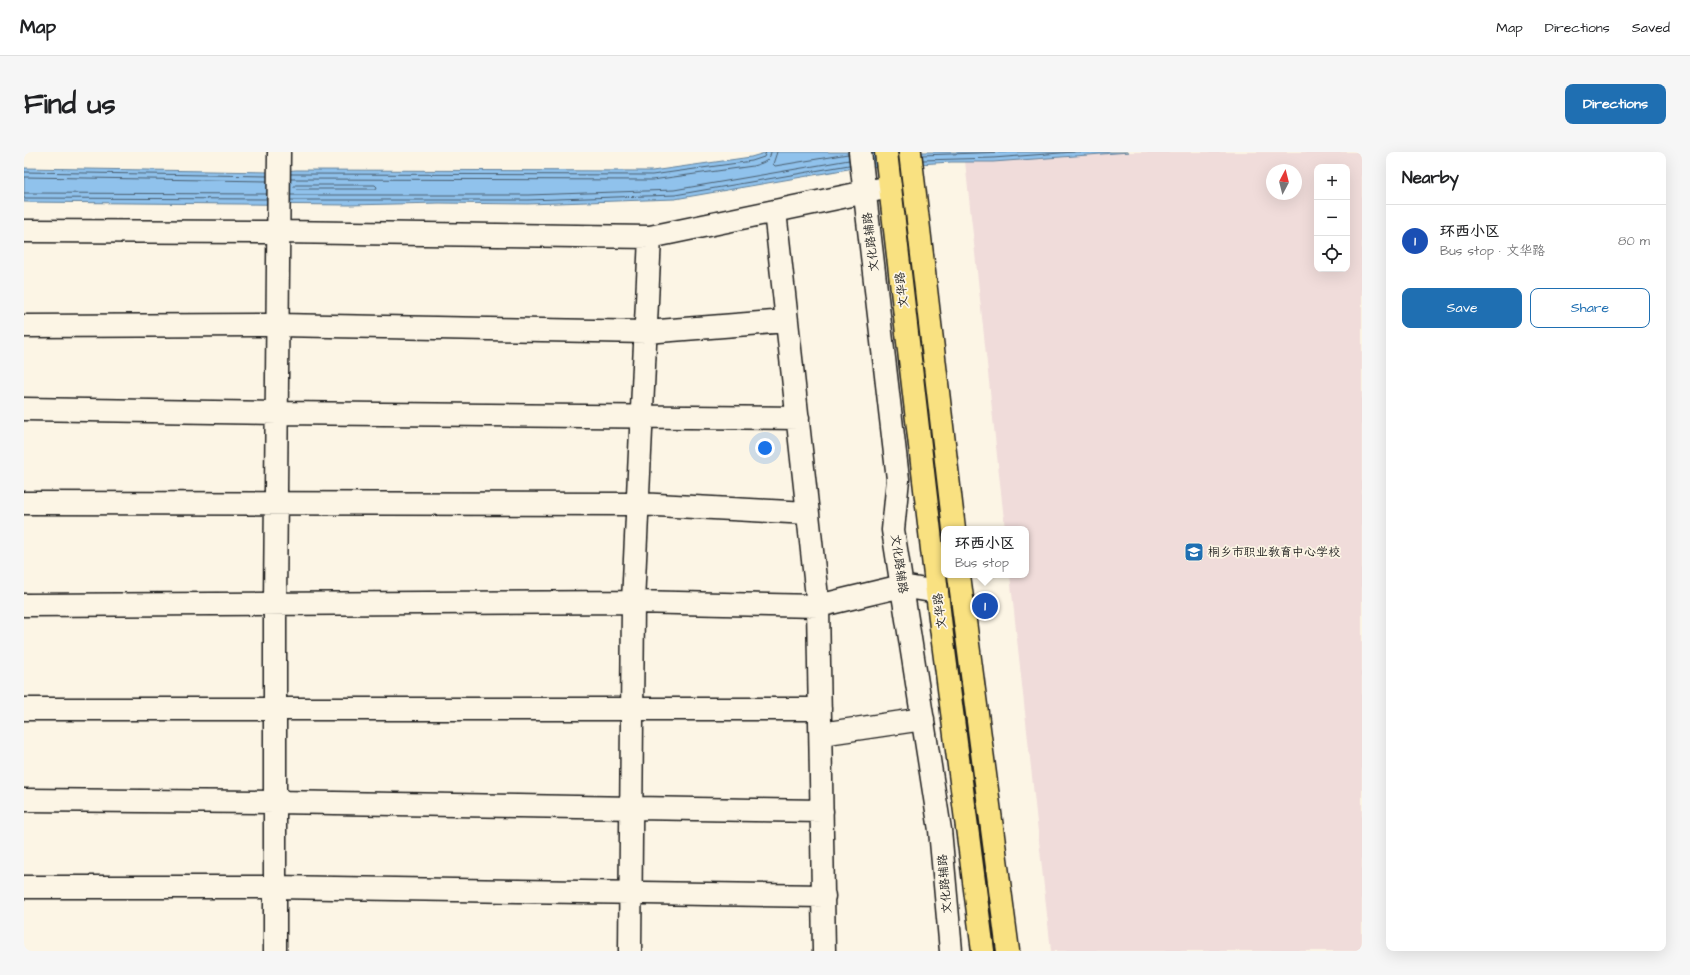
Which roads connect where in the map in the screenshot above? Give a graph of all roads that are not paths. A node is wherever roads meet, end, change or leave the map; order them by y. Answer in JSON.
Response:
{"nodes":[{"id":1,"x":279,"y":152,"type":"edge"},
{"id":2,"x":860,"y":152,"type":"edge"},
{"id":3,"x":886,"y":152,"type":"edge"},
{"id":4,"x":910,"y":152,"type":"edge"},
{"id":5,"x":890,"y":187,"type":"junction"},
{"id":6,"x":865,"y":193,"type":"junction"},
{"id":7,"x":775,"y":211,"type":"junction"},
{"id":8,"x":24,"y":231,"type":"edge"},
{"id":9,"x":279,"y":232,"type":"junction"},
{"id":10,"x":650,"y":237,"type":"junction"},
{"id":11,"x":787,"y":321,"type":"junction"},
{"id":12,"x":278,"y":325,"type":"junction"},
{"id":13,"x":24,"y":326,"type":"edge"},
{"id":14,"x":646,"y":332,"type":"junction"},
{"id":15,"x":24,"y":409,"type":"edge"},
{"id":16,"x":277,"y":413,"type":"junction"},
{"id":17,"x":642,"y":417,"type":"junction"},
{"id":18,"x":798,"y":418,"type":"junction"},
{"id":19,"x":24,"y":503,"type":"edge"},
{"id":20,"x":276,"y":503,"type":"junction"},
{"id":21,"x":638,"y":504,"type":"junction"},
{"id":22,"x":808,"y":513,"type":"junction"},
{"id":23,"x":954,"y":526,"type":"edge"},
{"id":24,"x":959,"y":578,"type":"edge"},
{"id":25,"x":902,"y":586,"type":"junction"},
{"id":26,"x":937,"y":592,"type":"junction"},
{"id":27,"x":633,"y":602,"type":"junction"},
{"id":28,"x":275,"y":603,"type":"junction"},
{"id":29,"x":24,"y":605,"type":"edge"},
{"id":30,"x":818,"y":606,"type":"junction"},
{"id":31,"x":820,"y":709,"type":"junction"},
{"id":32,"x":24,"y":710,"type":"edge"},
{"id":33,"x":275,"y":710,"type":"junction"},
{"id":34,"x":632,"y":710,"type":"junction"},
{"id":35,"x":923,"y":719,"type":"junction"},
{"id":36,"x":821,"y":734,"type":"junction"},
{"id":37,"x":24,"y":800,"type":"edge"},
{"id":38,"x":275,"y":802,"type":"junction"},
{"id":39,"x":631,"y":808,"type":"junction"},
{"id":40,"x":822,"y":811,"type":"junction"},
{"id":41,"x":24,"y":887,"type":"edge"},
{"id":42,"x":275,"y":887,"type":"junction"},
{"id":43,"x":631,"y":893,"type":"junction"},
{"id":44,"x":824,"y":896,"type":"junction"},
{"id":45,"x":275,"y":951,"type":"edge"},
{"id":46,"x":630,"y":951,"type":"edge"},
{"id":47,"x":824,"y":951,"type":"edge"},
{"id":48,"x":951,"y":951,"type":"edge"},
{"id":49,"x":984,"y":951,"type":"edge"},
{"id":50,"x":1008,"y":951,"type":"edge"}],
"edges":[{"from":1,"to":9,"type":"street"},
{"from":2,"to":6,"type":"street","name":"文化路辅路"},
{"from":3,"to":5,"type":"main road","name":"文华路"},
{"from":4,"to":23,"type":"main road","name":"文华路"},
{"from":5,"to":6,"type":"street"},
{"from":5,"to":26,"type":"main road","name":"文华路"},
{"from":6,"to":7,"type":"street"},
{"from":6,"to":25,"type":"street","name":"文化路辅路"},
{"from":7,"to":10,"type":"street"},
{"from":7,"to":11,"type":"street"},
{"from":8,"to":9,"type":"street"},
{"from":9,"to":10,"type":"street"},
{"from":9,"to":12,"type":"street"},
{"from":10,"to":14,"type":"street"},
{"from":11,"to":14,"type":"street"},
{"from":11,"to":18,"type":"street"},
{"from":12,"to":13,"type":"street"},
{"from":12,"to":14,"type":"street"},
{"from":12,"to":16,"type":"street"},
{"from":14,"to":17,"type":"street"},
{"from":15,"to":16,"type":"street"},
{"from":16,"to":17,"type":"street"},
{"from":16,"to":20,"type":"street"},
{"from":17,"to":18,"type":"street"},
{"from":17,"to":21,"type":"street"},
{"from":18,"to":22,"type":"street"},
{"from":19,"to":20,"type":"street"},
{"from":20,"to":21,"type":"street"},
{"from":20,"to":28,"type":"street"},
{"from":21,"to":22,"type":"street"},
{"from":21,"to":27,"type":"street"},
{"from":22,"to":30,"type":"street"},
{"from":24,"to":50,"type":"main road","name":"文华路"},
{"from":25,"to":26,"type":"street"},
{"from":25,"to":30,"type":"street"},
{"from":25,"to":35,"type":"street","name":"文化路辅路"},
{"from":26,"to":49,"type":"main road","name":"文华路"},
{"from":27,"to":28,"type":"street"},
{"from":27,"to":30,"type":"street"},
{"from":27,"to":34,"type":"street"},
{"from":28,"to":29,"type":"street"},
{"from":28,"to":33,"type":"street"},
{"from":30,"to":31,"type":"street"},
{"from":31,"to":34,"type":"street"},
{"from":31,"to":36,"type":"street"},
{"from":32,"to":33,"type":"street"},
{"from":33,"to":34,"type":"street"},
{"from":33,"to":38,"type":"street"},
{"from":34,"to":39,"type":"street"},
{"from":35,"to":36,"type":"street"},
{"from":35,"to":48,"type":"street","name":"文化路辅路"},
{"from":36,"to":40,"type":"street"},
{"from":37,"to":38,"type":"street"},
{"from":38,"to":39,"type":"street"},
{"from":38,"to":42,"type":"street"},
{"from":39,"to":40,"type":"street"},
{"from":39,"to":43,"type":"street"},
{"from":40,"to":44,"type":"street"},
{"from":41,"to":42,"type":"street"},
{"from":42,"to":43,"type":"street"},
{"from":42,"to":45,"type":"street"},
{"from":43,"to":44,"type":"street"},
{"from":43,"to":46,"type":"street"},
{"from":44,"to":47,"type":"street"}]}
